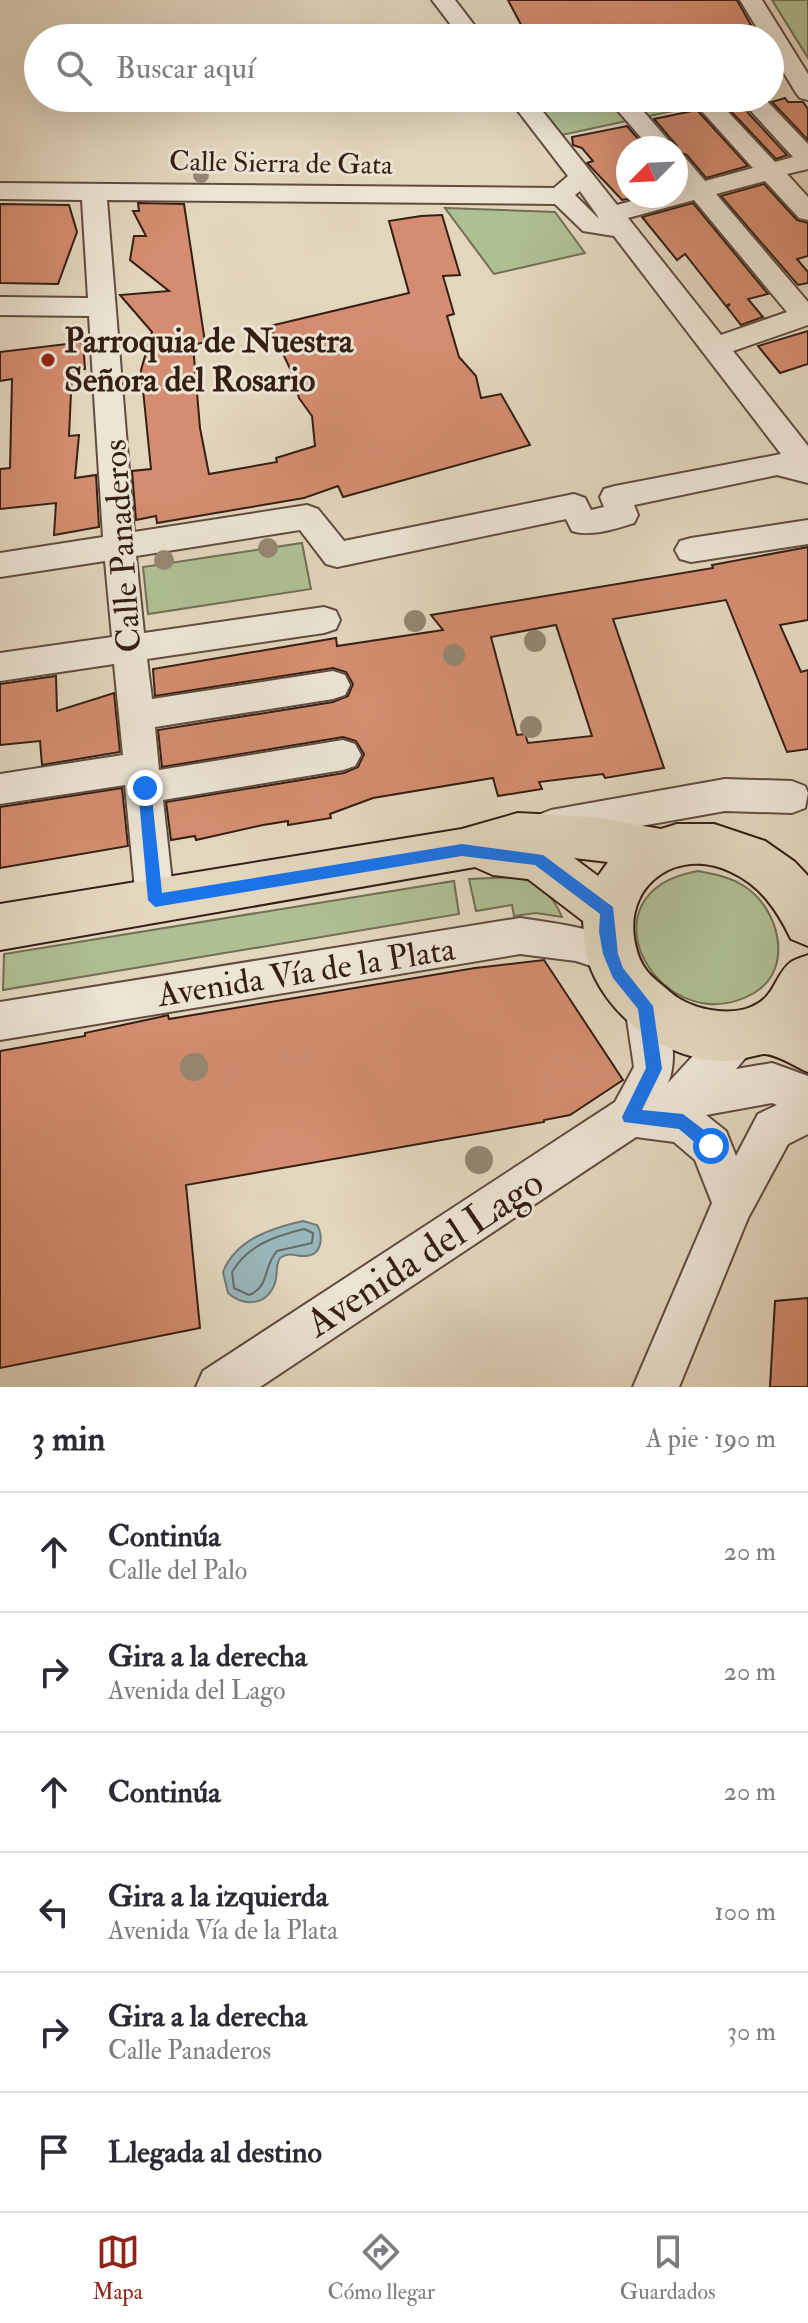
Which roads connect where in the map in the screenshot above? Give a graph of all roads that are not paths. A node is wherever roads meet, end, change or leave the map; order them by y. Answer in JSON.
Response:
{"nodes":[{"id":1,"x":443,"y":0,"type":"edge"},
{"id":2,"x":751,"y":0,"type":"edge"},
{"id":3,"x":462,"y":24,"type":"edge"},
{"id":4,"x":763,"y":24,"type":"edge"},
{"id":5,"x":784,"y":59,"type":"edge"},
{"id":6,"x":808,"y":93,"type":"edge"},
{"id":7,"x":528,"y":112,"type":"edge"},
{"id":8,"x":631,"y":112,"type":"edge"},
{"id":9,"x":715,"y":112,"type":"edge"},
{"id":10,"x":764,"y":112,"type":"edge"},
{"id":11,"x":652,"y":136,"type":"edge"},
{"id":12,"x":808,"y":160,"type":"edge"},
{"id":13,"x":770,"y":171,"type":"junction"},
{"id":14,"x":688,"y":175,"type":"edge"},
{"id":15,"x":572,"y":187,"type":"junction"},
{"id":16,"x":0,"y":191,"type":"edge"},
{"id":17,"x":94,"y":191,"type":"junction"},
{"id":18,"x":702,"y":191,"type":"junction"},
{"id":19,"x":808,"y":212,"type":"edge"},
{"id":20,"x":615,"y":221,"type":"junction"},
{"id":21,"x":0,"y":306,"type":"edge"},
{"id":22,"x":104,"y":307,"type":"junction"},
{"id":23,"x":807,"y":315,"type":"edge"},
{"id":24,"x":714,"y":348,"type":"junction"},
{"id":25,"x":808,"y":470,"type":"edge"},
{"id":26,"x":808,"y":532,"type":"edge"},
{"id":27,"x":119,"y":547,"type":"junction"},
{"id":28,"x":691,"y":550,"type":"dead end"},
{"id":29,"x":0,"y":565,"type":"edge"},
{"id":30,"x":324,"y":620,"type":"dead end"},
{"id":31,"x":128,"y":648,"type":"junction"},
{"id":32,"x":0,"y":667,"type":"edge"},
{"id":33,"x":333,"y":685,"type":"dead end"},
{"id":34,"x":136,"y":716,"type":"junction"},
{"id":35,"x":343,"y":755,"type":"dead end"},
{"id":36,"x":143,"y":777,"type":"junction"},
{"id":37,"x":0,"y":789,"type":"edge"},
{"id":38,"x":800,"y":796,"type":"edge"},
{"id":39,"x":518,"y":834,"type":"junction"},
{"id":40,"x":676,"y":846,"type":"junction"},
{"id":41,"x":462,"y":850,"type":"junction"},
{"id":42,"x":155,"y":900,"type":"junction"},
{"id":43,"x":808,"y":923,"type":"edge"},
{"id":44,"x":0,"y":927,"type":"edge"},
{"id":45,"x":609,"y":932,"type":"junction"},
{"id":46,"x":808,"y":979,"type":"edge"},
{"id":47,"x":645,"y":1006,"type":"junction"},
{"id":48,"x":0,"y":1021,"type":"edge"},
{"id":49,"x":771,"y":1037,"type":"edge"},
{"id":50,"x":808,"y":1096,"type":"edge"},
{"id":51,"x":685,"y":1098,"type":"junction"},
{"id":52,"x":808,"y":1112,"type":"edge"},
{"id":53,"x":630,"y":1117,"type":"junction"},
{"id":54,"x":733,"y":1203,"type":"junction"},
{"id":55,"x":219,"y":1387,"type":"edge"},
{"id":56,"x":656,"y":1387,"type":"edge"}],
"edges":[{"from":1,"to":3,"type":"street"},
{"from":2,"to":4,"type":"street"},
{"from":5,"to":6,"type":"street"},
{"from":7,"to":15,"type":"street"},
{"from":8,"to":11,"type":"street"},
{"from":9,"to":13,"type":"street"},
{"from":10,"to":12,"type":"street"},
{"from":12,"to":13,"type":"street"},
{"from":13,"to":18,"type":"street"},
{"from":13,"to":19,"type":"street"},
{"from":14,"to":18,"type":"street"},
{"from":15,"to":17,"type":"street","name":"Calle Sierra de Gata"},
{"from":15,"to":20,"type":"street"},
{"from":16,"to":17,"type":"street","name":"Calle Sierra de Gata"},
{"from":17,"to":22,"type":"street","name":"Calle Panaderos"},
{"from":18,"to":20,"type":"street"},
{"from":18,"to":23,"type":"street"},
{"from":20,"to":24,"type":"street"},
{"from":21,"to":22,"type":"street"},
{"from":22,"to":27,"type":"street","name":"Calle Panaderos"},
{"from":23,"to":24,"type":"street"},
{"from":24,"to":25,"type":"street"},
{"from":25,"to":27,"type":"street"},
{"from":26,"to":28,"type":"street"},
{"from":27,"to":29,"type":"street"},
{"from":27,"to":31,"type":"street","name":"Calle Panaderos"},
{"from":30,"to":31,"type":"street"},
{"from":31,"to":32,"type":"street"},
{"from":31,"to":34,"type":"street","name":"Calle Panaderos"},
{"from":33,"to":34,"type":"street"},
{"from":34,"to":36,"type":"street","name":"Calle Panaderos"},
{"from":35,"to":36,"type":"street"},
{"from":36,"to":37,"type":"street"},
{"from":36,"to":42,"type":"street","name":"Calle Panaderos"},
{"from":38,"to":39,"type":"street"},
{"from":38,"to":40,"type":"street"},
{"from":39,"to":40,"type":"main road"},
{"from":39,"to":41,"type":"main road"},
{"from":40,"to":43,"type":"main road"},
{"from":40,"to":45,"type":"main road"},
{"from":41,"to":42,"type":"main road"},
{"from":41,"to":45,"type":"main road"},
{"from":42,"to":44,"type":"main road"},
{"from":45,"to":47,"type":"main road"},
{"from":45,"to":48,"type":"street","name":"Avenida Vía de la Plata"},
{"from":46,"to":49,"type":"main road"},
{"from":47,"to":49,"type":"main road"},
{"from":47,"to":53,"type":"street"},
{"from":49,"to":51,"type":"street"},
{"from":50,"to":51,"type":"street","name":"Avenida del Lago"},
{"from":51,"to":53,"type":"street","name":"Avenida del Lago"},
{"from":52,"to":54,"type":"street"},
{"from":53,"to":54,"type":"street"},
{"from":53,"to":55,"type":"street","name":"Avenida del Lago"},
{"from":54,"to":56,"type":"street"}]}
